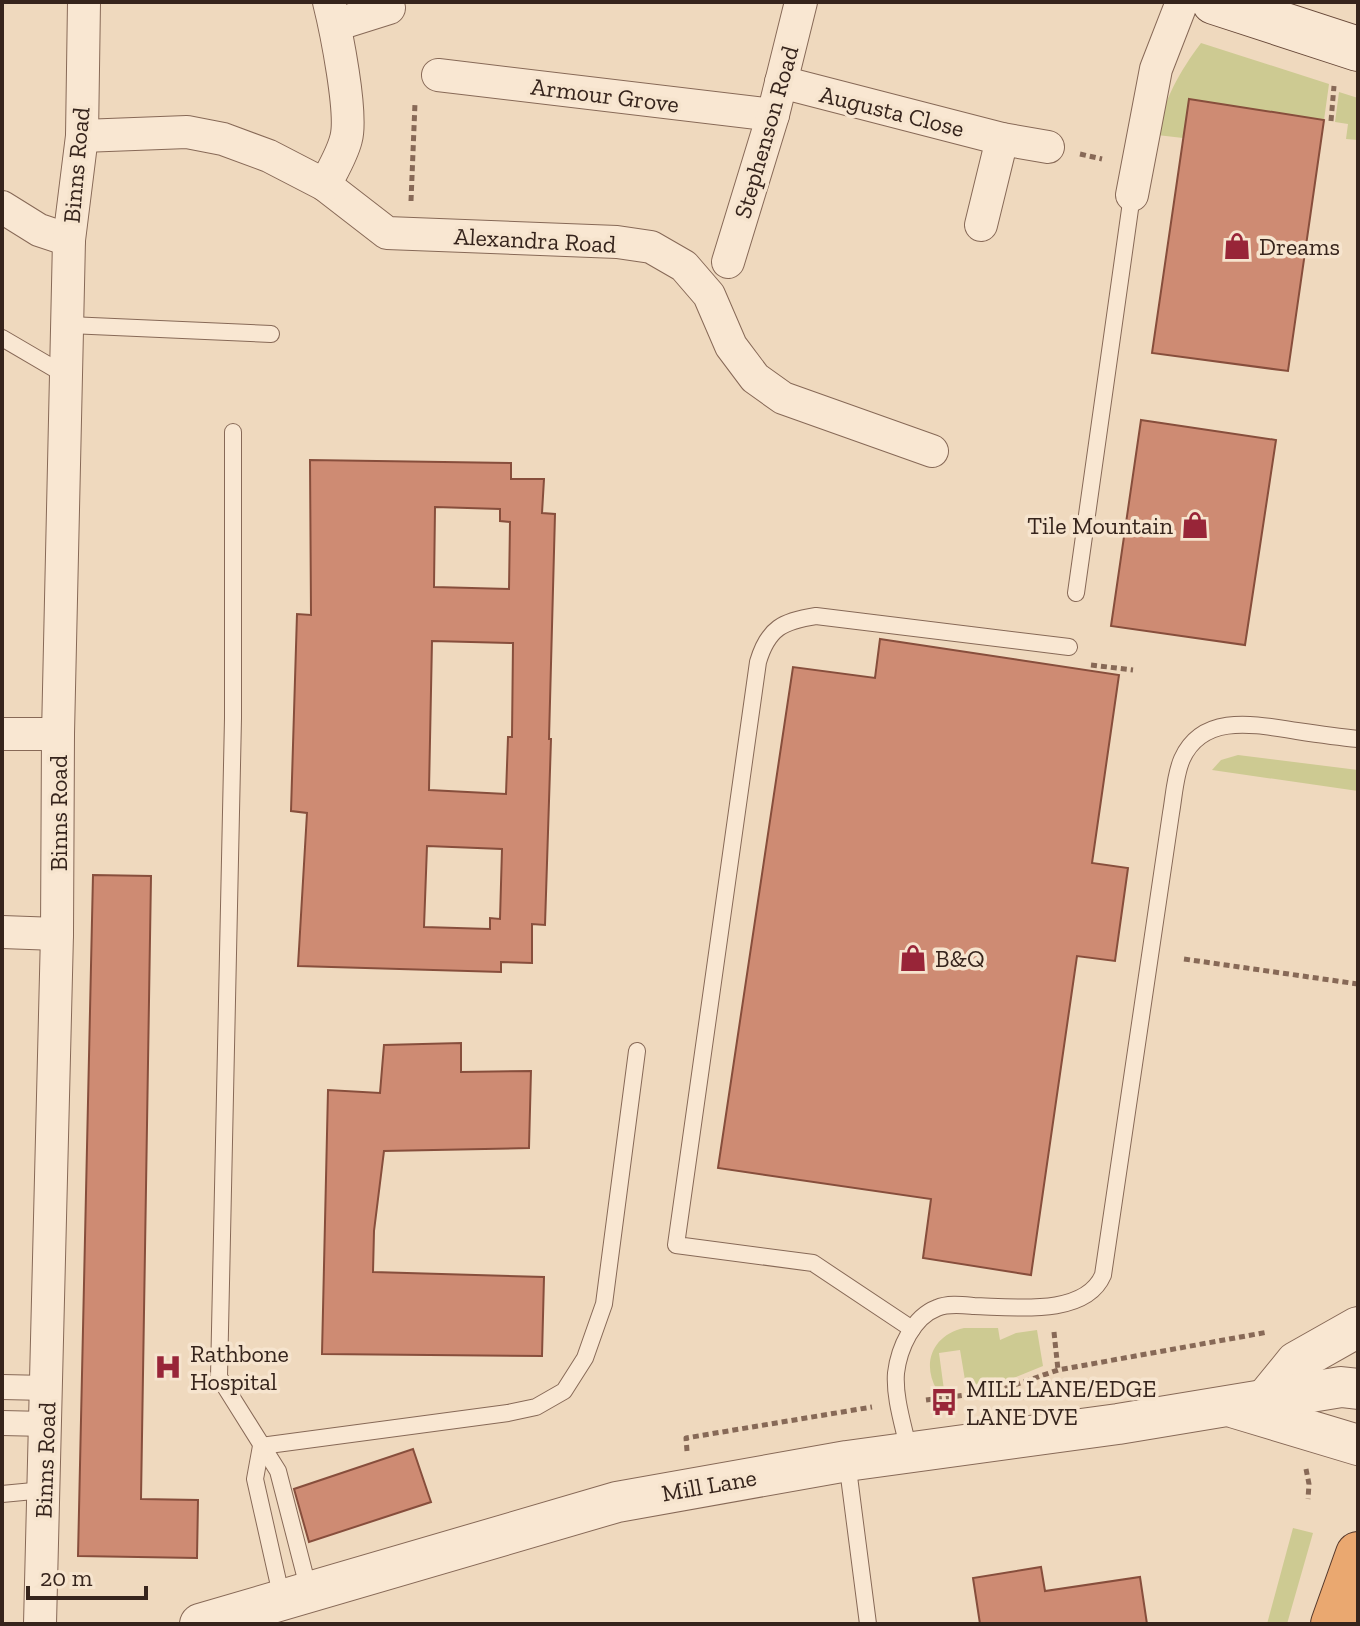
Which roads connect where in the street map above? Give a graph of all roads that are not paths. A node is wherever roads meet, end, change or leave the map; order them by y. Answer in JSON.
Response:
{"nodes":[{"id":1,"x":84,"y":2,"type":"edge"},
{"id":2,"x":801,"y":2,"type":"edge"},
{"id":3,"x":1182,"y":2,"type":"edge"},
{"id":4,"x":1214,"y":2,"type":"edge"},
{"id":5,"x":389,"y":8,"type":"dead end"},
{"id":6,"x":332,"y":14,"type":"edge"},
{"id":7,"x":1358,"y":49,"type":"edge"},
{"id":8,"x":781,"y":82,"type":"junction"},
{"id":9,"x":426,"y":85,"type":"road end"},
{"id":10,"x":773,"y":115,"type":"junction"},
{"id":11,"x":82,"y":136,"type":"junction"},
{"id":12,"x":1002,"y":139,"type":"junction"},
{"id":13,"x":1048,"y":147,"type":"dead end"},
{"id":14,"x":325,"y":185,"type":"junction"},
{"id":15,"x":1132,"y":195,"type":"joint"},
{"id":16,"x":2,"y":207,"type":"edge"},
{"id":17,"x":981,"y":225,"type":"dead end"},
{"id":18,"x":69,"y":240,"type":"junction"},
{"id":19,"x":728,"y":262,"type":"dead end"},
{"id":20,"x":69,"y":325,"type":"junction"},
{"id":21,"x":271,"y":334,"type":"dead end"},
{"id":22,"x":2,"y":338,"type":"edge"},
{"id":23,"x":67,"y":376,"type":"junction"},
{"id":24,"x":233,"y":432,"type":"dead end"},
{"id":25,"x":932,"y":451,"type":"dead end"},
{"id":26,"x":1076,"y":593,"type":"dead end"},
{"id":27,"x":1069,"y":647,"type":"dead end"},
{"id":28,"x":2,"y":734,"type":"edge"},
{"id":29,"x":58,"y":734,"type":"junction"},
{"id":30,"x":1358,"y":739,"type":"edge"},
{"id":31,"x":2,"y":932,"type":"edge"},
{"id":32,"x":57,"y":934,"type":"junction"},
{"id":33,"x":637,"y":1051,"type":"dead end"},
{"id":34,"x":1358,"y":1327,"type":"edge"},
{"id":35,"x":912,"y":1329,"type":"junction"},
{"id":36,"x":2,"y":1387,"type":"edge"},
{"id":37,"x":47,"y":1388,"type":"junction"},
{"id":38,"x":1358,"y":1389,"type":"edge"},
{"id":39,"x":1248,"y":1403,"type":"junction"},
{"id":40,"x":2,"y":1423,"type":"edge"},
{"id":41,"x":46,"y":1424,"type":"junction"},
{"id":42,"x":1358,"y":1445,"type":"edge"},
{"id":43,"x":261,"y":1446,"type":"junction"},
{"id":44,"x":909,"y":1452,"type":"junction"},
{"id":45,"x":847,"y":1461,"type":"junction"},
{"id":46,"x":44,"y":1490,"type":"junction"},
{"id":47,"x":2,"y":1494,"type":"edge"},
{"id":48,"x":1358,"y":1554,"type":"edge"},
{"id":49,"x":295,"y":1595,"type":"junction"},
{"id":50,"x":210,"y":1622,"type":"edge"},
{"id":51,"x":40,"y":1624,"type":"edge"},
{"id":52,"x":868,"y":1624,"type":"edge"},
{"id":53,"x":1333,"y":1624,"type":"edge"}],
"edges":[{"from":1,"to":11,"type":"street","name":"Binns Road"},
{"from":2,"to":8,"type":"street","name":"Stephenson Road"},
{"from":3,"to":15,"type":"street"},
{"from":4,"to":7,"type":"main road"},
{"from":5,"to":6,"type":"street"},
{"from":6,"to":14,"type":"street"},
{"from":8,"to":10,"type":"street","name":"Stephenson Road"},
{"from":8,"to":12,"type":"street","name":"Augusta Close"},
{"from":9,"to":10,"type":"street","name":"Armour Grove"},
{"from":10,"to":19,"type":"street","name":"Stephenson Road"},
{"from":11,"to":14,"type":"street","name":"Alexandra Road"},
{"from":11,"to":18,"type":"street","name":"Binns Road"},
{"from":12,"to":13,"type":"street","name":"Augusta Close"},
{"from":12,"to":17,"type":"street"},
{"from":14,"to":25,"type":"street","name":"Alexandra Road"},
{"from":15,"to":26,"type":"lane"},
{"from":16,"to":18,"type":"street"},
{"from":18,"to":20,"type":"street","name":"Binns Road"},
{"from":20,"to":21,"type":"lane"},
{"from":20,"to":23,"type":"street","name":"Binns Road"},
{"from":22,"to":23,"type":"lane"},
{"from":23,"to":29,"type":"street","name":"Binns Road"},
{"from":24,"to":43,"type":"lane"},
{"from":27,"to":35,"type":"lane"},
{"from":28,"to":29,"type":"street"},
{"from":29,"to":32,"type":"street","name":"Binns Road"},
{"from":30,"to":35,"type":"lane"},
{"from":31,"to":32,"type":"street"},
{"from":32,"to":37,"type":"street","name":"Binns Road"},
{"from":33,"to":43,"type":"lane"},
{"from":34,"to":39,"type":"street"},
{"from":35,"to":44,"type":"lane"},
{"from":36,"to":37,"type":"street"},
{"from":37,"to":41,"type":"street","name":"Binns Road"},
{"from":38,"to":39,"type":"street","name":"Mill Lane"},
{"from":39,"to":42,"type":"street","name":"Mill Lane"},
{"from":39,"to":44,"type":"street","name":"Mill Lane"},
{"from":40,"to":41,"type":"street"},
{"from":41,"to":46,"type":"street","name":"Binns Road"},
{"from":43,"to":49,"type":"lane"},
{"from":43,"to":49,"type":"lane"},
{"from":44,"to":45,"type":"street","name":"Mill Lane"},
{"from":45,"to":49,"type":"street","name":"Mill Lane"},
{"from":45,"to":52,"type":"lane"},
{"from":46,"to":47,"type":"lane"},
{"from":46,"to":51,"type":"street","name":"Binns Road"},
{"from":48,"to":53,"type":"highway"},
{"from":49,"to":50,"type":"street","name":"Mill Lane"}]}
